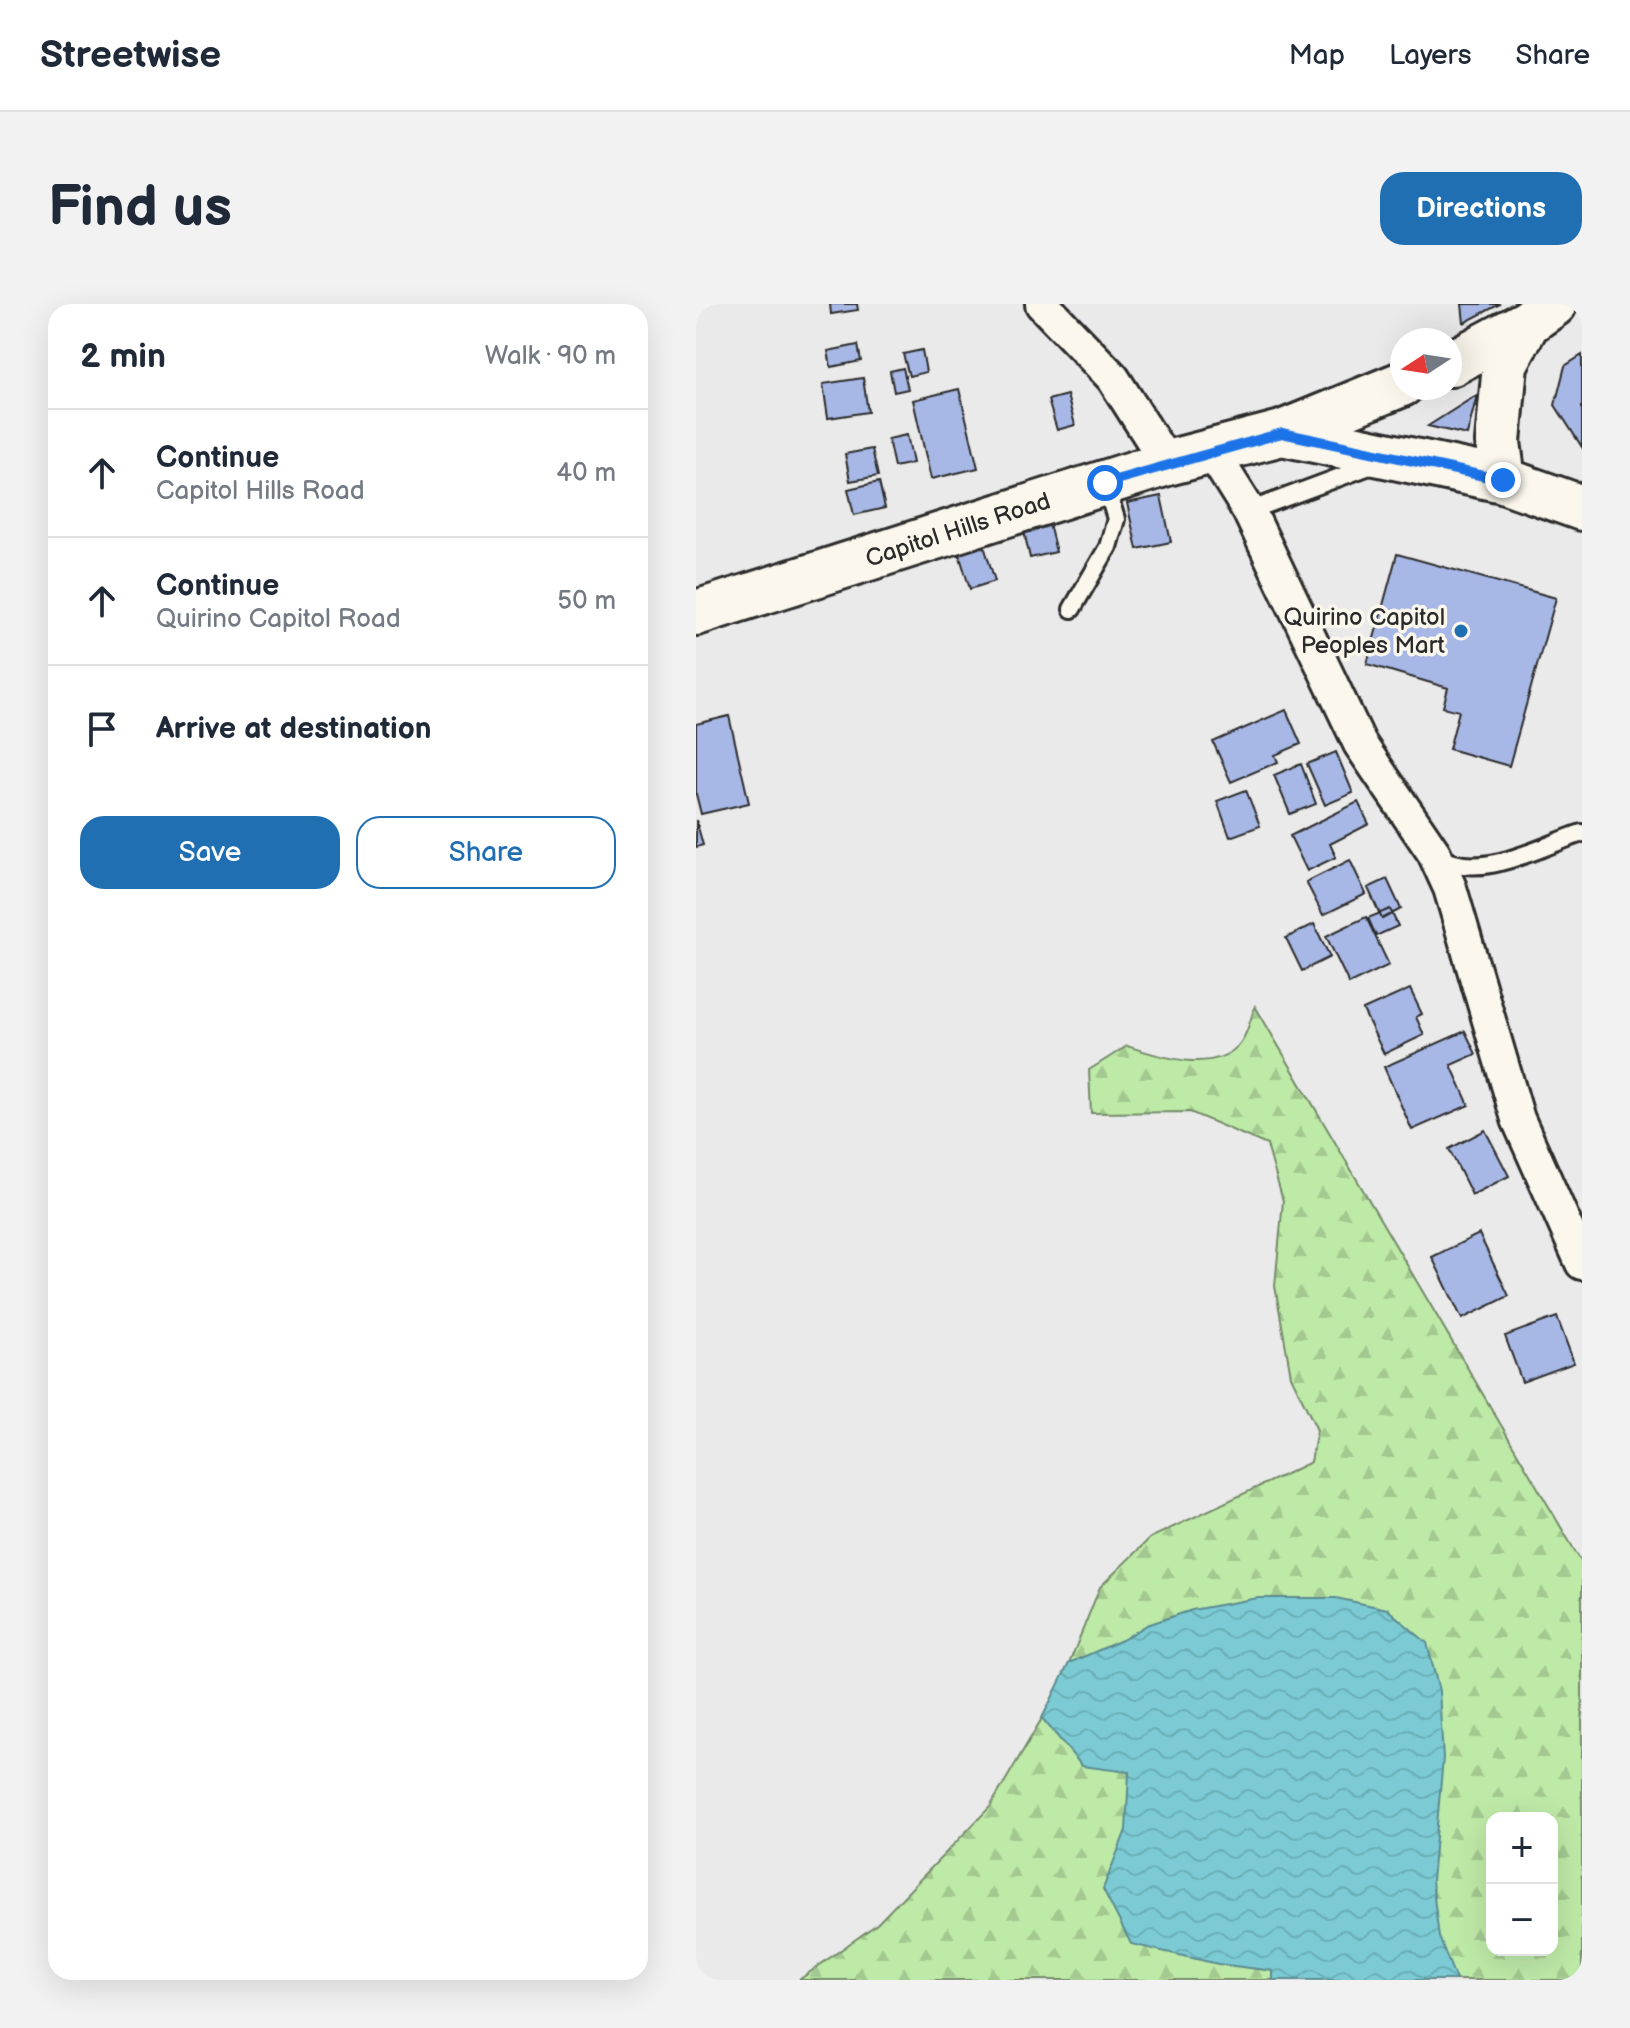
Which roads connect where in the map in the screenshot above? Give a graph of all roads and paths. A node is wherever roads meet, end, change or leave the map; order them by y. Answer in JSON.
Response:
{"nodes":[{"id":1,"x":1042,"y":304,"type":"edge"},
{"id":2,"x":1541,"y":314,"type":"edge"},
{"id":3,"x":1462,"y":357,"type":"edge"},
{"id":4,"x":1390,"y":389,"type":"edge"},
{"id":5,"x":1282,"y":433,"type":"junction"},
{"id":6,"x":1212,"y":452,"type":"junction"},
{"id":7,"x":1398,"y":455,"type":"junction"},
{"id":8,"x":1167,"y":463,"type":"junction"},
{"id":9,"x":1503,"y":480,"type":"junction"},
{"id":10,"x":1105,"y":483,"type":"junction"},
{"id":11,"x":1582,"y":508,"type":"edge"},
{"id":12,"x":1249,"y":511,"type":"junction"},
{"id":13,"x":1072,"y":609,"type":"dead end"},
{"id":14,"x":696,"y":613,"type":"edge"},
{"id":15,"x":1582,"y":833,"type":"edge"},
{"id":16,"x":1434,"y":853,"type":"junction"},
{"id":17,"x":1582,"y":1263,"type":"edge"}],
"edges":[{"from":1,"to":8,"type":"street"},
{"from":2,"to":3,"type":"street"},
{"from":2,"to":9,"type":"street"},
{"from":4,"to":5,"type":"street","name":"Capitol Hills Road"},
{"from":5,"to":6,"type":"street","name":"Capitol Hills Road"},
{"from":5,"to":7,"type":"street"},
{"from":6,"to":8,"type":"street","name":"Capitol Hills Road"},
{"from":6,"to":12,"type":"street"},
{"from":7,"to":9,"type":"street"},
{"from":7,"to":12,"type":"lane"},
{"from":8,"to":10,"type":"street","name":"Capitol Hills Road"},
{"from":9,"to":11,"type":"street"},
{"from":10,"to":13,"type":"lane"},
{"from":10,"to":14,"type":"street","name":"Capitol Hills Road"},
{"from":12,"to":16,"type":"street"},
{"from":15,"to":16,"type":"lane"},
{"from":16,"to":17,"type":"street"}]}
